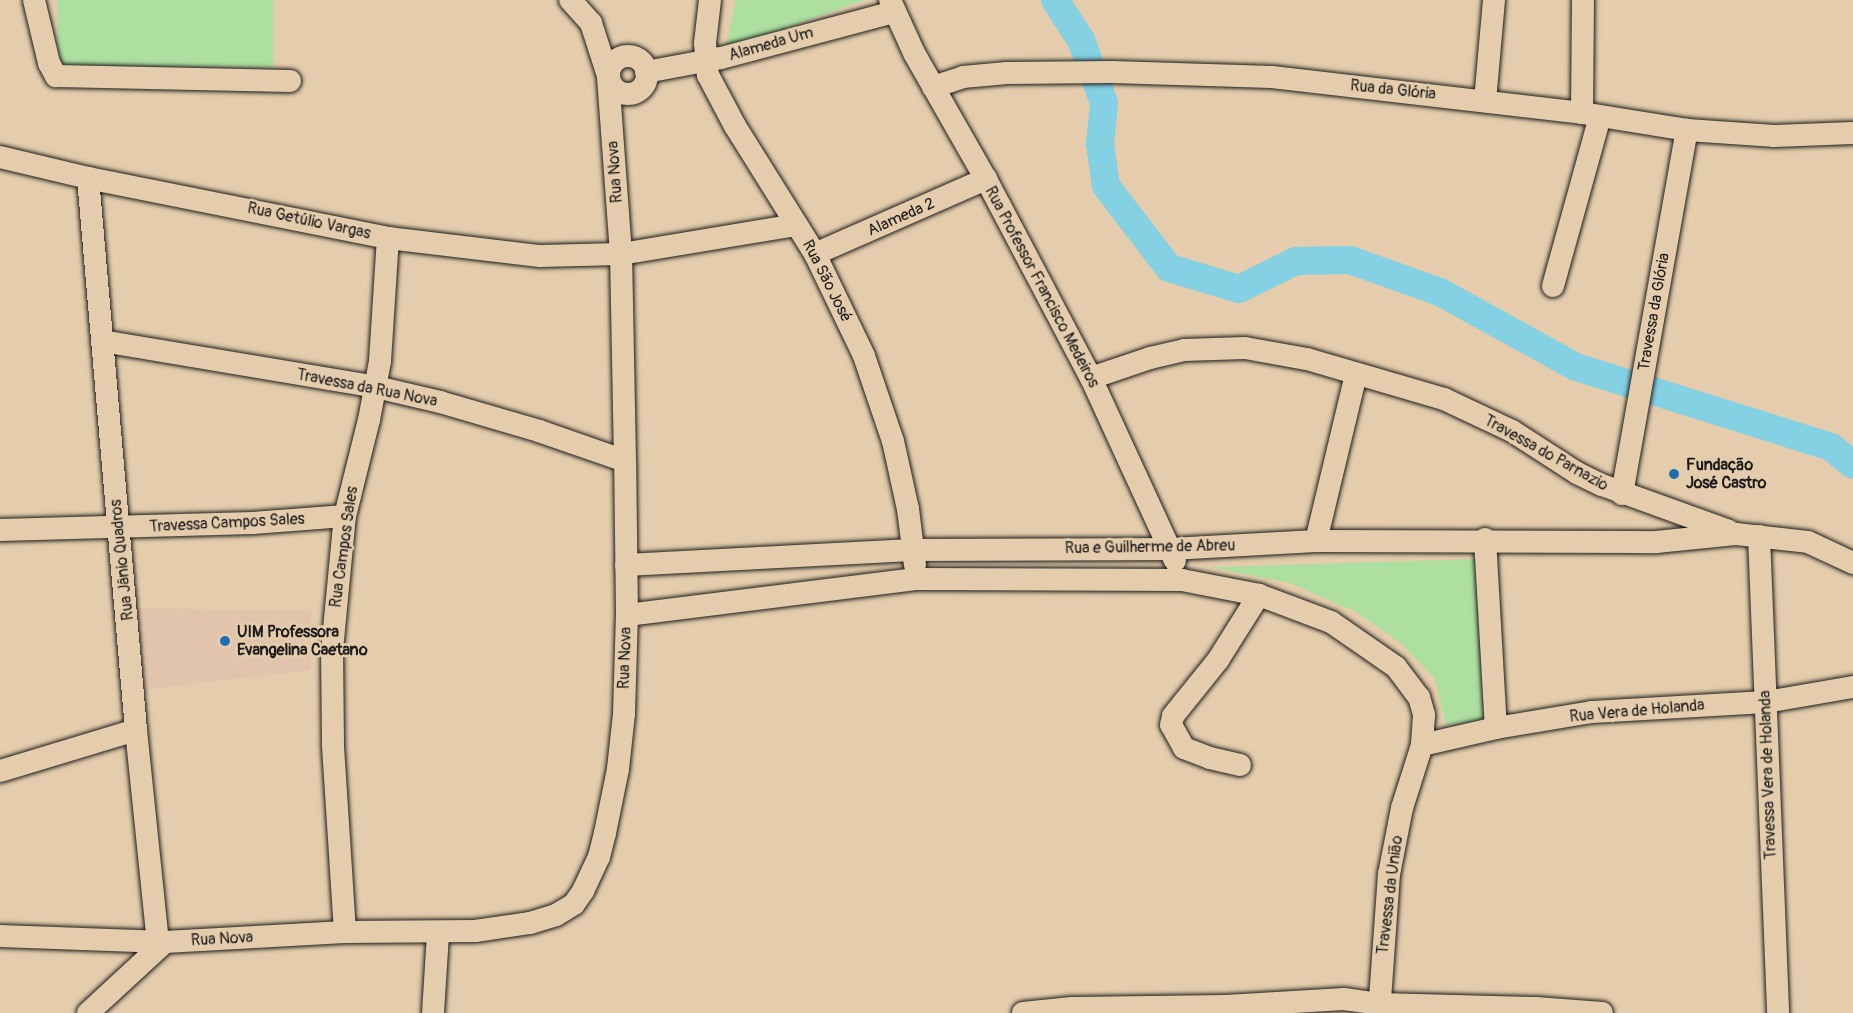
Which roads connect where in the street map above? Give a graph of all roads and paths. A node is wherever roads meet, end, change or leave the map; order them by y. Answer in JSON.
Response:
{"nodes":[{"id":1,"x":34,"y":0,"type":"edge"},
{"id":2,"x":570,"y":0,"type":"edge"},
{"id":3,"x":710,"y":0,"type":"edge"},
{"id":4,"x":1494,"y":0,"type":"edge"},
{"id":5,"x":1583,"y":0,"type":"edge"},
{"id":6,"x":892,"y":6,"type":"edge"},
{"id":7,"x":591,"y":24,"type":"junction"},
{"id":8,"x":705,"y":61,"type":"junction"},
{"id":9,"x":641,"y":65,"type":"junction"},
{"id":10,"x":608,"y":76,"type":"junction"},
{"id":11,"x":290,"y":81,"type":"dead end"},
{"id":12,"x":933,"y":87,"type":"junction"},
{"id":13,"x":635,"y":92,"type":"junction"},
{"id":14,"x":1485,"y":101,"type":"junction"},
{"id":15,"x":610,"y":111,"type":"junction"},
{"id":16,"x":1591,"y":114,"type":"junction"},
{"id":17,"x":1687,"y":130,"type":"junction"},
{"id":18,"x":1853,"y":133,"type":"edge"},
{"id":19,"x":0,"y":157,"type":"edge"},
{"id":20,"x":88,"y":178,"type":"junction"},
{"id":21,"x":986,"y":179,"type":"junction"},
{"id":22,"x":797,"y":225,"type":"junction"},
{"id":23,"x":388,"y":238,"type":"junction"},
{"id":24,"x":621,"y":254,"type":"junction"},
{"id":25,"x":815,"y":254,"type":"junction"},
{"id":26,"x":1553,"y":286,"type":"dead end"},
{"id":27,"x":102,"y":341,"type":"junction"},
{"id":28,"x":1356,"y":374,"type":"junction"},
{"id":29,"x":1091,"y":378,"type":"junction"},
{"id":30,"x":376,"y":387,"type":"junction"},
{"id":31,"x":625,"y":461,"type":"junction"},
{"id":32,"x":1622,"y":494,"type":"junction"},
{"id":33,"x":345,"y":516,"type":"junction"},
{"id":34,"x":118,"y":528,"type":"junction"},
{"id":35,"x":0,"y":530,"type":"edge"},
{"id":36,"x":1736,"y":534,"type":"junction"},
{"id":37,"x":1759,"y":536,"type":"junction"},
{"id":38,"x":1485,"y":539,"type":"junction"},
{"id":39,"x":1316,"y":541,"type":"junction"},
{"id":40,"x":1171,"y":549,"type":"junction"},
{"id":41,"x":912,"y":550,"type":"junction"},
{"id":42,"x":1853,"y":562,"type":"edge"},
{"id":43,"x":626,"y":565,"type":"junction"},
{"id":44,"x":918,"y":579,"type":"junction"},
{"id":45,"x":1182,"y":580,"type":"junction"},
{"id":46,"x":1259,"y":595,"type":"junction"},
{"id":47,"x":627,"y":615,"type":"junction"},
{"id":48,"x":1853,"y":687,"type":"edge"},
{"id":49,"x":1766,"y":702,"type":"junction"},
{"id":50,"x":1496,"y":728,"type":"junction"},
{"id":51,"x":136,"y":730,"type":"junction"},
{"id":52,"x":1422,"y":745,"type":"junction"},
{"id":53,"x":1240,"y":765,"type":"dead end"},
{"id":54,"x":0,"y":771,"type":"edge"},
{"id":55,"x":345,"y":932,"type":"junction"},
{"id":56,"x":438,"y":933,"type":"junction"},
{"id":57,"x":0,"y":936,"type":"edge"},
{"id":58,"x":161,"y":942,"type":"junction"},
{"id":59,"x":1379,"y":1009,"type":"edge"},
{"id":60,"x":88,"y":1013,"type":"edge"},
{"id":61,"x":433,"y":1013,"type":"edge"},
{"id":62,"x":1023,"y":1013,"type":"edge"},
{"id":63,"x":1602,"y":1013,"type":"edge"},
{"id":64,"x":1778,"y":1013,"type":"edge"}],
"edges":[{"from":1,"to":11,"type":"street"},
{"from":2,"to":7,"type":"street","name":"Rua Nova"},
{"from":3,"to":8,"type":"street","name":"Rua São José"},
{"from":4,"to":14,"type":"street"},
{"from":5,"to":16,"type":"street"},
{"from":6,"to":8,"type":"street","name":"Alameda Um"},
{"from":6,"to":12,"type":"street","name":"Rua Professor Francisco Medeiros"},
{"from":7,"to":9,"type":"street"},
{"from":7,"to":10,"type":"street","name":"Rua Nova"},
{"from":8,"to":9,"type":"street","name":"Alameda Um"},
{"from":8,"to":22,"type":"street","name":"Rua São José"},
{"from":9,"to":10,"type":"street"},
{"from":9,"to":13,"type":"street"},
{"from":10,"to":13,"type":"street"},
{"from":10,"to":15,"type":"street","name":"Rua Nova"},
{"from":12,"to":14,"type":"street","name":"Rua da Glória"},
{"from":12,"to":21,"type":"street","name":"Rua Professor Francisco Medeiros"},
{"from":13,"to":15,"type":"street"},
{"from":14,"to":16,"type":"street","name":"Rua da Glória"},
{"from":15,"to":24,"type":"street","name":"Rua Nova"},
{"from":16,"to":17,"type":"street","name":"Rua da Glória"},
{"from":16,"to":26,"type":"street"},
{"from":17,"to":18,"type":"street","name":"Rua da Glória"},
{"from":17,"to":32,"type":"street","name":"Travessa da Glória"},
{"from":19,"to":20,"type":"street","name":"Rua Getúlio Vargas"},
{"from":20,"to":23,"type":"street","name":"Rua Getúlio Vargas"},
{"from":20,"to":27,"type":"street","name":"Rua Jânio Quadros"},
{"from":21,"to":25,"type":"street","name":"Alameda 2"},
{"from":21,"to":29,"type":"street","name":"Rua Professor Francisco Medeiros"},
{"from":22,"to":24,"type":"street"},
{"from":22,"to":25,"type":"street","name":"Rua São José"},
{"from":23,"to":24,"type":"street","name":"Rua Getúlio Vargas"},
{"from":23,"to":30,"type":"street","name":"Rua Campos Sales"},
{"from":24,"to":31,"type":"street","name":"Rua Nova"},
{"from":25,"to":41,"type":"street","name":"Rua São José"},
{"from":27,"to":30,"type":"street","name":"Travessa da Rua Nova"},
{"from":27,"to":34,"type":"street","name":"Rua Jânio Quadros"},
{"from":28,"to":29,"type":"street","name":"Travessa do Parnazio"},
{"from":28,"to":32,"type":"street","name":"Travessa do Parnazio"},
{"from":28,"to":39,"type":"street"},
{"from":29,"to":40,"type":"street","name":"Rua Professor Francisco Medeiros"},
{"from":30,"to":31,"type":"street","name":"Travessa da Rua Nova"},
{"from":30,"to":33,"type":"street","name":"Rua Campos Sales"},
{"from":31,"to":43,"type":"street","name":"Rua Nova"},
{"from":32,"to":36,"type":"street","name":"Travessa do Parnazio"},
{"from":33,"to":34,"type":"street","name":"Travessa Campos Sales"},
{"from":33,"to":55,"type":"street","name":"Rua Campos Sales"},
{"from":34,"to":35,"type":"street","name":"Travessa Campos Sales"},
{"from":34,"to":51,"type":"street","name":"Rua Jânio Quadros"},
{"from":36,"to":37,"type":"street"},
{"from":36,"to":38,"type":"street","name":"Rua e Guilherme de Abreu"},
{"from":37,"to":42,"type":"street"},
{"from":37,"to":49,"type":"street","name":"Travessa Vera de Holanda"},
{"from":38,"to":39,"type":"street","name":"Rua e Guilherme de Abreu"},
{"from":38,"to":50,"type":"street"},
{"from":39,"to":40,"type":"street","name":"Rua e Guilherme de Abreu"},
{"from":40,"to":41,"type":"street","name":"Rua e Guilherme de Abreu"},
{"from":40,"to":45,"type":"street","name":"Rua Professor Francisco Medeiros"},
{"from":41,"to":43,"type":"street","name":"Rua e Guilherme de Abreu"},
{"from":41,"to":44,"type":"street","name":"Rua São José"},
{"from":43,"to":47,"type":"street","name":"Rua Nova"},
{"from":44,"to":45,"type":"street","name":"Rua e Guilherme de Abreu"},
{"from":44,"to":47,"type":"street","name":"Rua e Guilherme de Abreu"},
{"from":45,"to":46,"type":"street","name":"Rua e Guilherme de Abreu"},
{"from":46,"to":52,"type":"street","name":"Rua e Guilherme de Abreu"},
{"from":46,"to":53,"type":"street"},
{"from":47,"to":56,"type":"street","name":"Rua Nova"},
{"from":48,"to":49,"type":"street","name":"Rua Vera de Holanda"},
{"from":49,"to":50,"type":"street","name":"Rua Vera de Holanda"},
{"from":49,"to":64,"type":"street","name":"Travessa Vera de Holanda"},
{"from":50,"to":52,"type":"street","name":"Rua Vera de Holanda"},
{"from":51,"to":54,"type":"street"},
{"from":51,"to":58,"type":"street","name":"Rua Jânio Quadros"},
{"from":52,"to":59,"type":"street","name":"Travessa da União"},
{"from":55,"to":56,"type":"street","name":"Rua Nova"},
{"from":55,"to":58,"type":"street","name":"Rua Nova"},
{"from":56,"to":61,"type":"street"},
{"from":57,"to":58,"type":"street","name":"Rua Nova"},
{"from":58,"to":60,"type":"street"},
{"from":59,"to":62,"type":"street"},
{"from":59,"to":63,"type":"street"}]}
